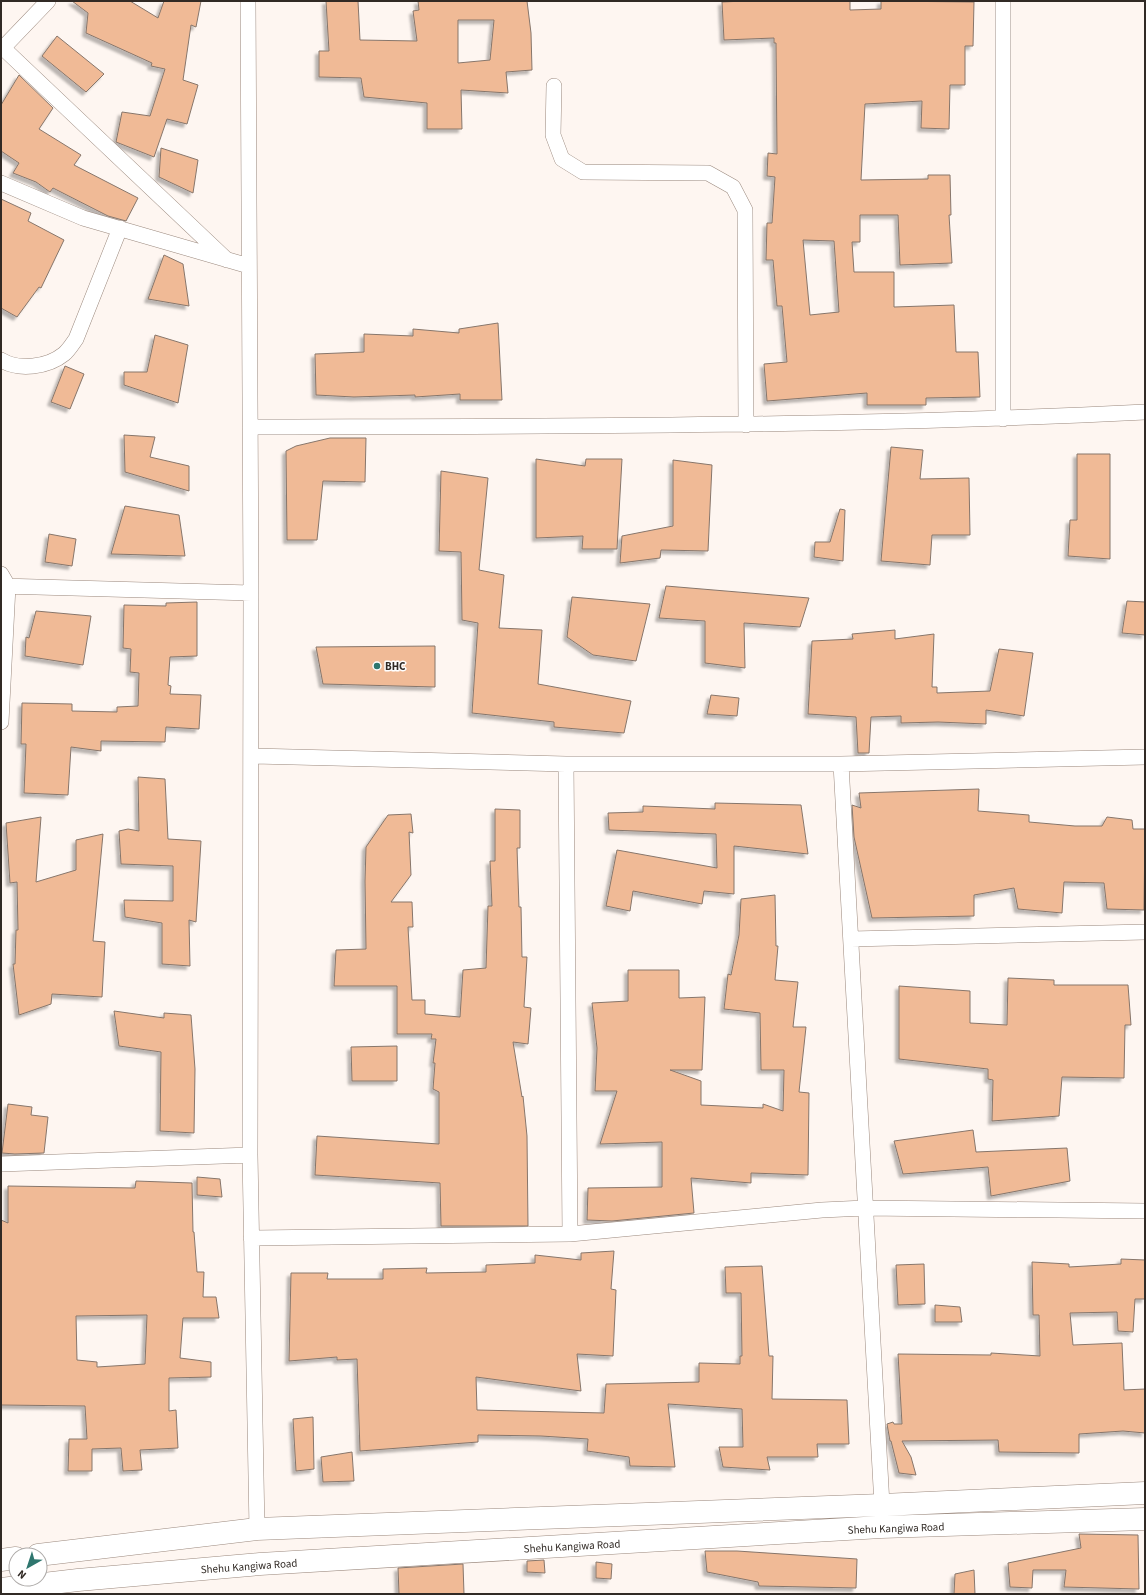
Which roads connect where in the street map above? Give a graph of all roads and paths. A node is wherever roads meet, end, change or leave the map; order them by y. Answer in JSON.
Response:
{"nodes":[{"id":1,"x":48,"y":1,"type":"edge"},
{"id":2,"x":248,"y":1,"type":"edge"},
{"id":3,"x":1003,"y":1,"type":"edge"},
{"id":4,"x":2,"y":48,"type":"edge"},
{"id":5,"x":554,"y":86,"type":"dead end"},
{"id":6,"x":1,"y":183,"type":"edge"},
{"id":7,"x":120,"y":228,"type":"junction"},
{"id":8,"x":228,"y":260,"type":"junction"},
{"id":9,"x":249,"y":266,"type":"junction"},
{"id":10,"x":1,"y":360,"type":"edge"},
{"id":11,"x":1145,"y":412,"type":"edge"},
{"id":12,"x":1003,"y":419,"type":"junction"},
{"id":13,"x":746,"y":424,"type":"junction"},
{"id":14,"x":250,"y":428,"type":"junction"},
{"id":15,"x":3,"y":582,"type":"edge"},
{"id":16,"x":251,"y":593,"type":"junction"},
{"id":17,"x":1,"y":722,"type":"edge"},
{"id":18,"x":250,"y":756,"type":"junction"},
{"id":19,"x":1145,"y":757,"type":"edge"},
{"id":20,"x":566,"y":764,"type":"junction"},
{"id":21,"x":841,"y":764,"type":"junction"},
{"id":22,"x":1145,"y":932,"type":"edge"},
{"id":23,"x":851,"y":939,"type":"junction"},
{"id":24,"x":250,"y":1155,"type":"junction"},
{"id":25,"x":1,"y":1164,"type":"edge"},
{"id":26,"x":865,"y":1208,"type":"junction"},
{"id":27,"x":1145,"y":1211,"type":"edge"},
{"id":28,"x":570,"y":1234,"type":"junction"},
{"id":29,"x":251,"y":1238,"type":"junction"},
{"id":30,"x":1145,"y":1493,"type":"edge"},
{"id":31,"x":882,"y":1505,"type":"junction"},
{"id":32,"x":1145,"y":1519,"type":"edge"},
{"id":33,"x":257,"y":1529,"type":"junction"},
{"id":34,"x":48,"y":1554,"type":"edge"},
{"id":35,"x":1,"y":1589,"type":"edge"}],
"edges":[{"from":1,"to":4,"type":"street"},
{"from":2,"to":9,"type":"street"},
{"from":3,"to":12,"type":"street"},
{"from":4,"to":8,"type":"street"},
{"from":5,"to":13,"type":"street"},
{"from":6,"to":7,"type":"street"},
{"from":7,"to":8,"type":"street"},
{"from":7,"to":10,"type":"street"},
{"from":8,"to":9,"type":"street"},
{"from":9,"to":14,"type":"street"},
{"from":11,"to":12,"type":"street"},
{"from":12,"to":13,"type":"street"},
{"from":13,"to":14,"type":"street"},
{"from":14,"to":16,"type":"street"},
{"from":15,"to":16,"type":"street"},
{"from":15,"to":17,"type":"street"},
{"from":16,"to":18,"type":"street"},
{"from":18,"to":20,"type":"street"},
{"from":18,"to":24,"type":"street"},
{"from":19,"to":21,"type":"street"},
{"from":20,"to":21,"type":"street"},
{"from":20,"to":28,"type":"street"},
{"from":21,"to":23,"type":"street"},
{"from":22,"to":23,"type":"street"},
{"from":23,"to":26,"type":"street"},
{"from":24,"to":25,"type":"street"},
{"from":24,"to":29,"type":"street"},
{"from":26,"to":27,"type":"street"},
{"from":26,"to":28,"type":"street"},
{"from":26,"to":31,"type":"street"},
{"from":28,"to":29,"type":"street"},
{"from":29,"to":33,"type":"street"},
{"from":30,"to":31,"type":"main road"},
{"from":31,"to":33,"type":"main road"},
{"from":32,"to":35,"type":"main road","name":"Shehu Kangiwa Road"},
{"from":33,"to":34,"type":"main road"}]}
